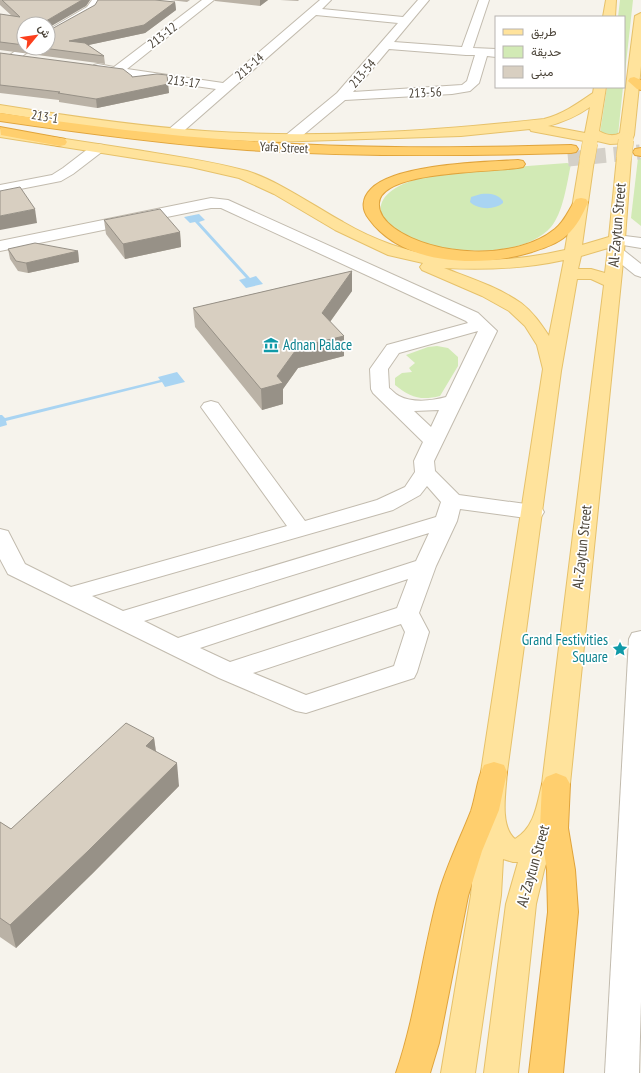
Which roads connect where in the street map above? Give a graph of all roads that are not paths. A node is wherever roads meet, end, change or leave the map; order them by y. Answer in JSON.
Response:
{"nodes":[{"id":1,"x":97,"y":0,"type":"edge"},
{"id":2,"x":210,"y":0,"type":"edge"},
{"id":3,"x":326,"y":0,"type":"edge"},
{"id":4,"x":424,"y":0,"type":"edge"},
{"id":5,"x":484,"y":0,"type":"edge"},
{"id":6,"x":611,"y":0,"type":"edge"},
{"id":7,"x":183,"y":6,"type":"dead end"},
{"id":8,"x":197,"y":8,"type":"junction"},
{"id":9,"x":313,"y":11,"type":"junction"},
{"id":10,"x":609,"y":16,"type":"edge"},
{"id":11,"x":641,"y":16,"type":"edge"},
{"id":12,"x":406,"y":21,"type":"junction"},
{"id":13,"x":56,"y":30,"type":"edge"},
{"id":14,"x":386,"y":45,"type":"junction"},
{"id":15,"x":466,"y":51,"type":"junction"},
{"id":16,"x":482,"y":52,"type":"junction"},
{"id":17,"x":495,"y":53,"type":"edge"},
{"id":18,"x":0,"y":55,"type":"edge"},
{"id":19,"x":17,"y":56,"type":"edge"},
{"id":20,"x":84,"y":66,"type":"edge"},
{"id":21,"x":116,"y":71,"type":"junction"},
{"id":22,"x":637,"y":83,"type":"edge"},
{"id":23,"x":226,"y":87,"type":"junction"},
{"id":24,"x":599,"y":90,"type":"edge"},
{"id":25,"x":342,"y":96,"type":"junction"},
{"id":26,"x":0,"y":110,"type":"edge"},
{"id":27,"x":0,"y":117,"type":"edge"},
{"id":28,"x":0,"y":123,"type":"edge"},
{"id":29,"x":90,"y":123,"type":"joint"},
{"id":30,"x":521,"y":127,"type":"junction"},
{"id":31,"x":0,"y":132,"type":"edge"},
{"id":32,"x":173,"y":132,"type":"junction"},
{"id":33,"x":291,"y":138,"type":"junction"},
{"id":34,"x":591,"y":138,"type":"junction"},
{"id":35,"x":626,"y":138,"type":"junction"},
{"id":36,"x":98,"y":148,"type":"junction"},
{"id":37,"x":569,"y":154,"type":"junction"},
{"id":38,"x":0,"y":189,"type":"edge"},
{"id":39,"x":581,"y":202,"type":"junction"},
{"id":40,"x":641,"y":243,"type":"edge"},
{"id":41,"x":0,"y":246,"type":"edge"},
{"id":42,"x":616,"y":246,"type":"junction"},
{"id":43,"x":394,"y":252,"type":"junction"},
{"id":44,"x":571,"y":265,"type":"junction"},
{"id":45,"x":641,"y":272,"type":"edge"},
{"id":46,"x":612,"y":283,"type":"junction"},
{"id":47,"x":481,"y":325,"type":"junction"},
{"id":48,"x":428,"y":339,"type":"junction"},
{"id":49,"x":476,"y":356,"type":"junction"},
{"id":50,"x":552,"y":371,"type":"junction"},
{"id":51,"x":391,"y":400,"type":"junction"},
{"id":52,"x":454,"y":400,"type":"junction"},
{"id":53,"x":211,"y":407,"type":"dead end"},
{"id":54,"x":434,"y":442,"type":"junction"},
{"id":55,"x":425,"y":472,"type":"junction"},
{"id":56,"x":449,"y":511,"type":"junction"},
{"id":57,"x":533,"y":512,"type":"junction"},
{"id":58,"x":300,"y":529,"type":"junction"},
{"id":59,"x":0,"y":536,"type":"edge"},
{"id":60,"x":425,"y":566,"type":"junction"},
{"id":61,"x":69,"y":595,"type":"junction"},
{"id":62,"x":407,"y":613,"type":"junction"},
{"id":63,"x":121,"y":620,"type":"junction"},
{"id":64,"x":641,"y":639,"type":"edge"},
{"id":65,"x":176,"y":647,"type":"junction"},
{"id":66,"x":228,"y":672,"type":"junction"},
{"id":67,"x":494,"y":772,"type":"junction"},
{"id":68,"x":556,"y":784,"type":"junction"},
{"id":69,"x":638,"y":806,"type":"edge"},
{"id":70,"x":491,"y":813,"type":"junction"},
{"id":71,"x":547,"y":817,"type":"junction"},
{"id":72,"x":633,"y":1009,"type":"edge"},
{"id":73,"x":413,"y":1073,"type":"edge"},
{"id":74,"x":458,"y":1073,"type":"edge"},
{"id":75,"x":501,"y":1073,"type":"edge"},
{"id":76,"x":546,"y":1073,"type":"edge"},
{"id":77,"x":622,"y":1073,"type":"edge"}],
"edges":[{"from":1,"to":13,"type":"street"},
{"from":2,"to":8,"type":"street","name":"213-12"},
{"from":3,"to":9,"type":"street","name":"213-14"},
{"from":4,"to":12,"type":"street","name":"213-54"},
{"from":5,"to":15,"type":"street"},
{"from":6,"to":10,"type":"main road"},
{"from":7,"to":8,"type":"street"},
{"from":8,"to":21,"type":"street","name":"213-12"},
{"from":9,"to":12,"type":"street"},
{"from":9,"to":23,"type":"street","name":"213-14"},
{"from":11,"to":22,"type":"main road","name":"Al-Zaytun Street"},
{"from":12,"to":14,"type":"street","name":"213-54"},
{"from":14,"to":15,"type":"street"},
{"from":14,"to":25,"type":"street","name":"213-54"},
{"from":15,"to":16,"type":"street"},
{"from":16,"to":17,"type":"street"},
{"from":16,"to":25,"type":"street","name":"213-56"},
{"from":18,"to":19,"type":"street"},
{"from":20,"to":21,"type":"street","name":"213-17"},
{"from":21,"to":23,"type":"street","name":"213-17"},
{"from":22,"to":35,"type":"main road","name":"Al-Zaytun Street"},
{"from":23,"to":32,"type":"street","name":"213-14"},
{"from":24,"to":30,"type":"main road"},
{"from":24,"to":34,"type":"main road"},
{"from":25,"to":33,"type":"street","name":"213-54"},
{"from":26,"to":29,"type":"highway"},
{"from":27,"to":37,"type":"highway","name":"Yafa Street"},
{"from":28,"to":37,"type":"highway","name":"Yafa Street"},
{"from":29,"to":32,"type":"main road"},
{"from":30,"to":33,"type":"main road"},
{"from":30,"to":34,"type":"main road"},
{"from":31,"to":36,"type":"main road"},
{"from":32,"to":33,"type":"main road"},
{"from":34,"to":35,"type":"main road"},
{"from":34,"to":39,"type":"main road","bridge":true},
{"from":35,"to":42,"type":"main road","name":"Al-Zaytun Street","bridge":true},
{"from":36,"to":38,"type":"street"},
{"from":36,"to":43,"type":"main road"},
{"from":37,"to":39,"type":"highway"},
{"from":39,"to":44,"type":"main road"},
{"from":40,"to":42,"type":"street"},
{"from":41,"to":47,"type":"street"},
{"from":42,"to":44,"type":"main road"},
{"from":42,"to":45,"type":"street"},
{"from":42,"to":46,"type":"main road","name":"Al-Zaytun Street"},
{"from":43,"to":44,"type":"main road"},
{"from":43,"to":50,"type":"main road"},
{"from":44,"to":46,"type":"main road"},
{"from":44,"to":50,"type":"main road"},
{"from":46,"to":68,"type":"main road","name":"Al-Zaytun Street"},
{"from":47,"to":48,"type":"street"},
{"from":47,"to":49,"type":"street"},
{"from":48,"to":49,"type":"street"},
{"from":48,"to":51,"type":"street"},
{"from":49,"to":52,"type":"street"},
{"from":50,"to":57,"type":"main road"},
{"from":51,"to":52,"type":"street"},
{"from":51,"to":54,"type":"street"},
{"from":52,"to":54,"type":"street"},
{"from":53,"to":58,"type":"street"},
{"from":54,"to":55,"type":"street"},
{"from":55,"to":56,"type":"street"},
{"from":55,"to":58,"type":"street"},
{"from":56,"to":57,"type":"street"},
{"from":56,"to":60,"type":"street"},
{"from":56,"to":63,"type":"street"},
{"from":57,"to":67,"type":"main road"},
{"from":58,"to":61,"type":"street"},
{"from":59,"to":61,"type":"street"},
{"from":60,"to":62,"type":"street"},
{"from":60,"to":65,"type":"street"},
{"from":61,"to":63,"type":"street"},
{"from":62,"to":66,"type":"street"},
{"from":62,"to":66,"type":"street"},
{"from":63,"to":65,"type":"street"},
{"from":64,"to":69,"type":"street"},
{"from":65,"to":66,"type":"street"},
{"from":67,"to":70,"type":"main road"},
{"from":67,"to":73,"type":"highway"},
{"from":68,"to":71,"type":"main road","name":"Al-Zaytun Street"},
{"from":68,"to":76,"type":"highway"},
{"from":69,"to":72,"type":"street"},
{"from":70,"to":71,"type":"main road"},
{"from":70,"to":74,"type":"main road"},
{"from":71,"to":75,"type":"main road","name":"Al-Zaytun Street"},
{"from":72,"to":77,"type":"street"}]}
